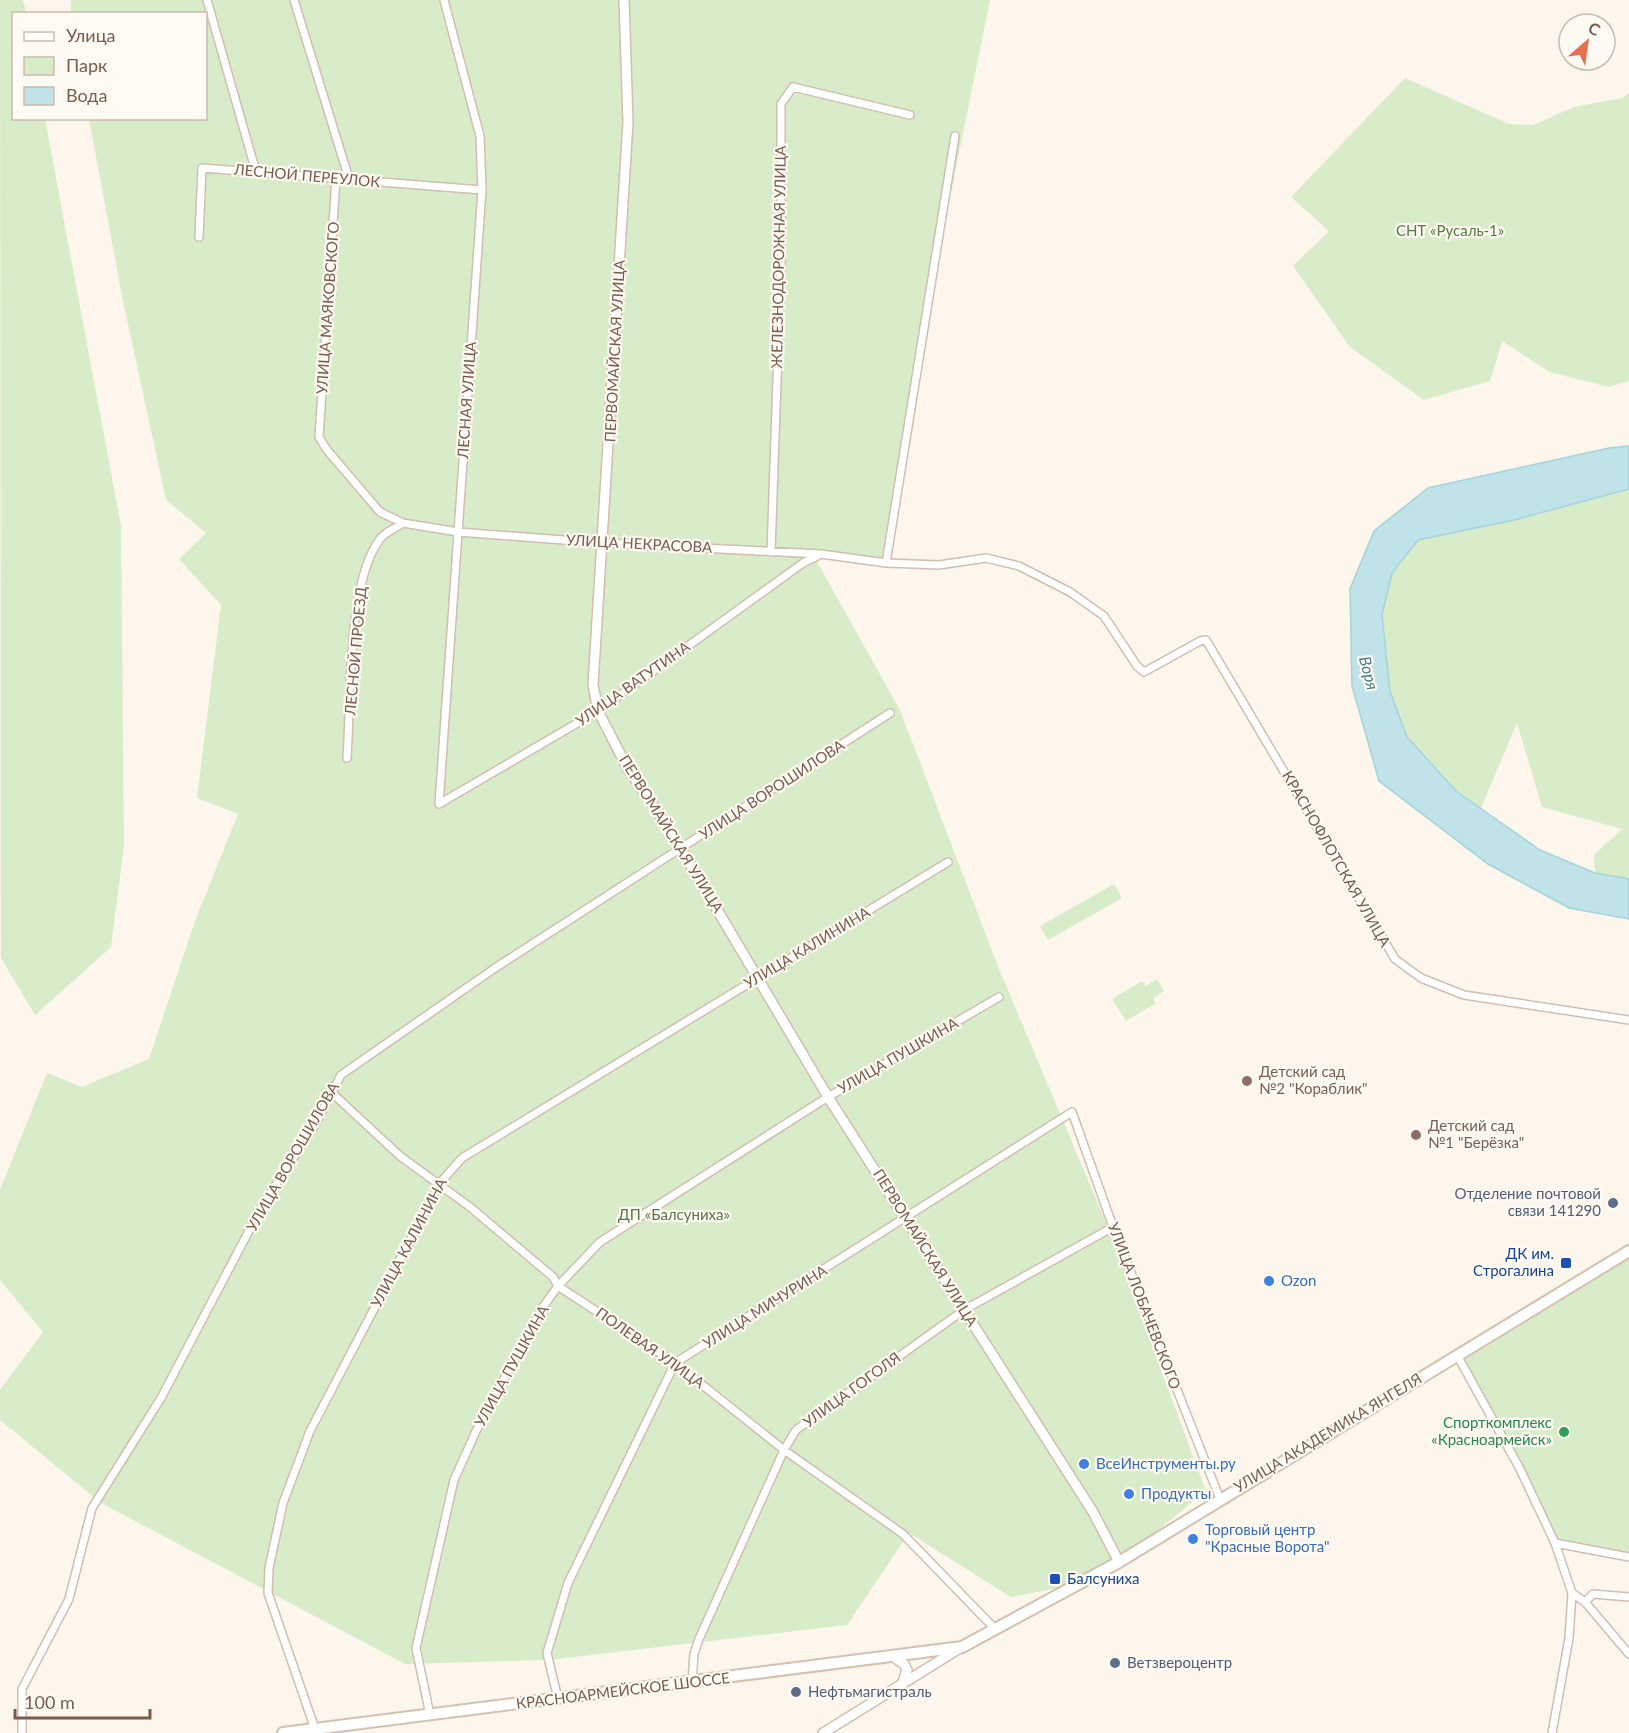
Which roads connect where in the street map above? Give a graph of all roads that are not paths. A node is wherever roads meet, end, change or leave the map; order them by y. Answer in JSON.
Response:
{"nodes":[{"id":1,"x":207,"y":0,"type":"edge"},
{"id":2,"x":294,"y":0,"type":"edge"},
{"id":3,"x":444,"y":0,"type":"edge"},
{"id":4,"x":624,"y":0,"type":"edge"},
{"id":5,"x":910,"y":115,"type":"dead end"},
{"id":6,"x":956,"y":136,"type":"dead end"},
{"id":7,"x":256,"y":172,"type":"junction"},
{"id":8,"x":336,"y":178,"type":"junction"},
{"id":9,"x":349,"y":179,"type":"junction"},
{"id":10,"x":482,"y":190,"type":"junction"},
{"id":11,"x":199,"y":237,"type":"dead end"},
{"id":12,"x":319,"y":437,"type":"joint"},
{"id":13,"x":403,"y":523,"type":"junction"},
{"id":14,"x":458,"y":532,"type":"junction"},
{"id":15,"x":603,"y":543,"type":"junction"},
{"id":16,"x":771,"y":552,"type":"junction"},
{"id":17,"x":821,"y":554,"type":"junction"},
{"id":18,"x":886,"y":563,"type":"junction"},
{"id":19,"x":1206,"y":640,"type":"joint"},
{"id":20,"x":598,"y":711,"type":"junction"},
{"id":21,"x":890,"y":713,"type":"dead end"},
{"id":22,"x":347,"y":758,"type":"dead end"},
{"id":23,"x":439,"y":804,"type":"joint"},
{"id":24,"x":681,"y":849,"type":"junction"},
{"id":25,"x":948,"y":862,"type":"dead end"},
{"id":26,"x":759,"y":977,"type":"junction"},
{"id":27,"x":999,"y":997,"type":"dead end"},
{"id":28,"x":1629,"y":1020,"type":"edge"},
{"id":29,"x":330,"y":1091,"type":"junction"},
{"id":30,"x":828,"y":1096,"type":"junction"},
{"id":31,"x":1072,"y":1112,"type":"joint"},
{"id":32,"x":440,"y":1182,"type":"junction"},
{"id":33,"x":906,"y":1218,"type":"junction"},
{"id":34,"x":1113,"y":1227,"type":"junction"},
{"id":35,"x":1629,"y":1251,"type":"edge"},
{"id":36,"x":558,"y":1286,"type":"junction"},
{"id":37,"x":964,"y":1310,"type":"junction"},
{"id":38,"x":1456,"y":1356,"type":"junction"},
{"id":39,"x":675,"y":1363,"type":"junction"},
{"id":40,"x":784,"y":1450,"type":"junction"},
{"id":41,"x":1220,"y":1499,"type":"junction"},
{"id":42,"x":1555,"y":1542,"type":"junction"},
{"id":43,"x":1629,"y":1557,"type":"edge"},
{"id":44,"x":1119,"y":1562,"type":"junction"},
{"id":45,"x":1572,"y":1593,"type":"junction"},
{"id":46,"x":1629,"y":1597,"type":"edge"},
{"id":47,"x":1585,"y":1602,"type":"junction"},
{"id":48,"x":996,"y":1630,"type":"junction"},
{"id":49,"x":962,"y":1647,"type":"junction"},
{"id":50,"x":1629,"y":1654,"type":"edge"},
{"id":51,"x":891,"y":1655,"type":"junction"},
{"id":52,"x":692,"y":1682,"type":"junction"},
{"id":53,"x":903,"y":1682,"type":"junction"},
{"id":54,"x":558,"y":1699,"type":"junction"},
{"id":55,"x":430,"y":1715,"type":"junction"},
{"id":56,"x":322,"y":1730,"type":"edge"},
{"id":57,"x":22,"y":1733,"type":"edge"},
{"id":58,"x":283,"y":1733,"type":"edge"},
{"id":59,"x":823,"y":1733,"type":"edge"},
{"id":60,"x":1552,"y":1733,"type":"edge"}],
"edges":[{"from":1,"to":7,"type":"street"},
{"from":2,"to":9,"type":"street"},
{"from":3,"to":10,"type":"street","name":"ЛЕСНАЯ УЛИЦА"},
{"from":4,"to":15,"type":"street","name":"ПЕРВОМАЙСКАЯ УЛИЦА"},
{"from":5,"to":16,"type":"street","name":"ЖЕЛЕЗНОДОРОЖНАЯ УЛИЦА"},
{"from":6,"to":18,"type":"street"},
{"from":7,"to":8,"type":"street","name":"ЛЕСНОЙ ПЕРЕУЛОК"},
{"from":7,"to":11,"type":"street","name":"ЛЕСНОЙ ПЕРЕУЛОК"},
{"from":8,"to":9,"type":"street","name":"ЛЕСНОЙ ПЕРЕУЛОК"},
{"from":8,"to":12,"type":"street","name":"УЛИЦА МАЯКОВСКОГО"},
{"from":9,"to":10,"type":"street","name":"ЛЕСНОЙ ПЕРЕУЛОК"},
{"from":10,"to":14,"type":"street","name":"ЛЕСНАЯ УЛИЦА"},
{"from":12,"to":13,"type":"street","name":"УЛИЦА НЕКРАСОВА"},
{"from":13,"to":14,"type":"street","name":"УЛИЦА НЕКРАСОВА"},
{"from":13,"to":22,"type":"street","name":"ЛЕСНОЙ ПРОЕЗД"},
{"from":14,"to":15,"type":"street","name":"УЛИЦА НЕКРАСОВА"},
{"from":14,"to":23,"type":"street","name":"ЛЕСНАЯ УЛИЦА"},
{"from":15,"to":16,"type":"street","name":"УЛИЦА НЕКРАСОВА"},
{"from":15,"to":20,"type":"street","name":"ПЕРВОМАЙСКАЯ УЛИЦА"},
{"from":16,"to":17,"type":"street","name":"УЛИЦА НЕКРАСОВА"},
{"from":17,"to":18,"type":"street","name":"УЛИЦА НЕКРАСОВА"},
{"from":17,"to":20,"type":"street","name":"УЛИЦА ВАТУТИНА"},
{"from":18,"to":19,"type":"street","name":"УЛИЦА НЕКРАСОВА"},
{"from":19,"to":28,"type":"street","name":"КРАСНОФЛОТСКАЯ УЛИЦА"},
{"from":20,"to":23,"type":"street","name":"УЛИЦА ВАТУТИНА"},
{"from":20,"to":24,"type":"street","name":"ПЕРВОМАЙСКАЯ УЛИЦА"},
{"from":21,"to":24,"type":"street","name":"УЛИЦА ВОРОШИЛОВА"},
{"from":24,"to":26,"type":"street","name":"ПЕРВОМАЙСКАЯ УЛИЦА"},
{"from":24,"to":29,"type":"street","name":"УЛИЦА ВОРОШИЛОВА"},
{"from":25,"to":26,"type":"street","name":"УЛИЦА КАЛИНИНА"},
{"from":26,"to":30,"type":"street","name":"ПЕРВОМАЙСКАЯ УЛИЦА"},
{"from":26,"to":32,"type":"street","name":"УЛИЦА КАЛИНИНА"},
{"from":27,"to":30,"type":"street","name":"УЛИЦА ПУШКИНА"},
{"from":29,"to":32,"type":"street","name":"ПОЛЕВАЯ УЛИЦА"},
{"from":29,"to":57,"type":"street","name":"УЛИЦА ВОРОШИЛОВА"},
{"from":30,"to":33,"type":"street","name":"ПЕРВОМАЙСКАЯ УЛИЦА"},
{"from":30,"to":36,"type":"street","name":"УЛИЦА ПУШКИНА"},
{"from":31,"to":33,"type":"street","name":"УЛИЦА МИЧУРИНА"},
{"from":31,"to":34,"type":"street","name":"УЛИЦА ЛОБАЧЕВСКОГО"},
{"from":32,"to":36,"type":"street","name":"ПОЛЕВАЯ УЛИЦА"},
{"from":32,"to":56,"type":"street","name":"УЛИЦА КАЛИНИНА"},
{"from":33,"to":37,"type":"street","name":"ПЕРВОМАЙСКАЯ УЛИЦА"},
{"from":33,"to":39,"type":"street","name":"УЛИЦА МИЧУРИНА"},
{"from":34,"to":37,"type":"street","name":"УЛИЦА ГОГОЛЯ"},
{"from":34,"to":41,"type":"street","name":"УЛИЦА ЛОБАЧЕВСКОГО"},
{"from":35,"to":38,"type":"main road","name":"УЛИЦА АКАДЕМИКА ЯНГЕЛЯ"},
{"from":36,"to":39,"type":"street","name":"ПОЛЕВАЯ УЛИЦА"},
{"from":36,"to":55,"type":"street","name":"УЛИЦА ПУШКИНА"},
{"from":37,"to":40,"type":"street","name":"УЛИЦА ГОГОЛЯ"},
{"from":37,"to":44,"type":"street","name":"ПЕРВОМАЙСКАЯ УЛИЦА"},
{"from":38,"to":41,"type":"main road","name":"УЛИЦА АКАДЕМИКА ЯНГЕЛЯ"},
{"from":38,"to":42,"type":"street"},
{"from":39,"to":40,"type":"street","name":"ПОЛЕВАЯ УЛИЦА"},
{"from":39,"to":54,"type":"street"},
{"from":40,"to":48,"type":"street","name":"ПОЛЕВАЯ УЛИЦА"},
{"from":40,"to":52,"type":"street","name":"УЛИЦА ГОГОЛЯ"},
{"from":41,"to":44,"type":"main road","name":"УЛИЦА АКАДЕМИКА ЯНГЕЛЯ"},
{"from":42,"to":43,"type":"street"},
{"from":42,"to":45,"type":"street"},
{"from":44,"to":48,"type":"main road","name":"УЛИЦА АКАДЕМИКА ЯНГЕЛЯ"},
{"from":45,"to":47,"type":"street"},
{"from":45,"to":60,"type":"street"},
{"from":46,"to":47,"type":"street"},
{"from":47,"to":50,"type":"street"},
{"from":48,"to":49,"type":"main road","name":"УЛИЦА АКАДЕМИКА ЯНГЕЛЯ"},
{"from":49,"to":51,"type":"main road","name":"КРАСНОАРМЕЙСКОЕ ШОССЕ"},
{"from":49,"to":53,"type":"street"},
{"from":51,"to":52,"type":"main road","name":"КРАСНОАРМЕЙСКОЕ ШОССЕ"},
{"from":51,"to":53,"type":"street"},
{"from":52,"to":54,"type":"main road","name":"КРАСНОАРМЕЙСКОЕ ШОССЕ"},
{"from":53,"to":59,"type":"street"},
{"from":54,"to":55,"type":"main road","name":"КРАСНОАРМЕЙСКОЕ ШОССЕ"},
{"from":55,"to":56,"type":"main road","name":"КРАСНОАРМЕЙСКОЕ ШОССЕ"},
{"from":56,"to":58,"type":"main road","name":"КРАСНОАРМЕЙСКОЕ ШОССЕ"}]}
